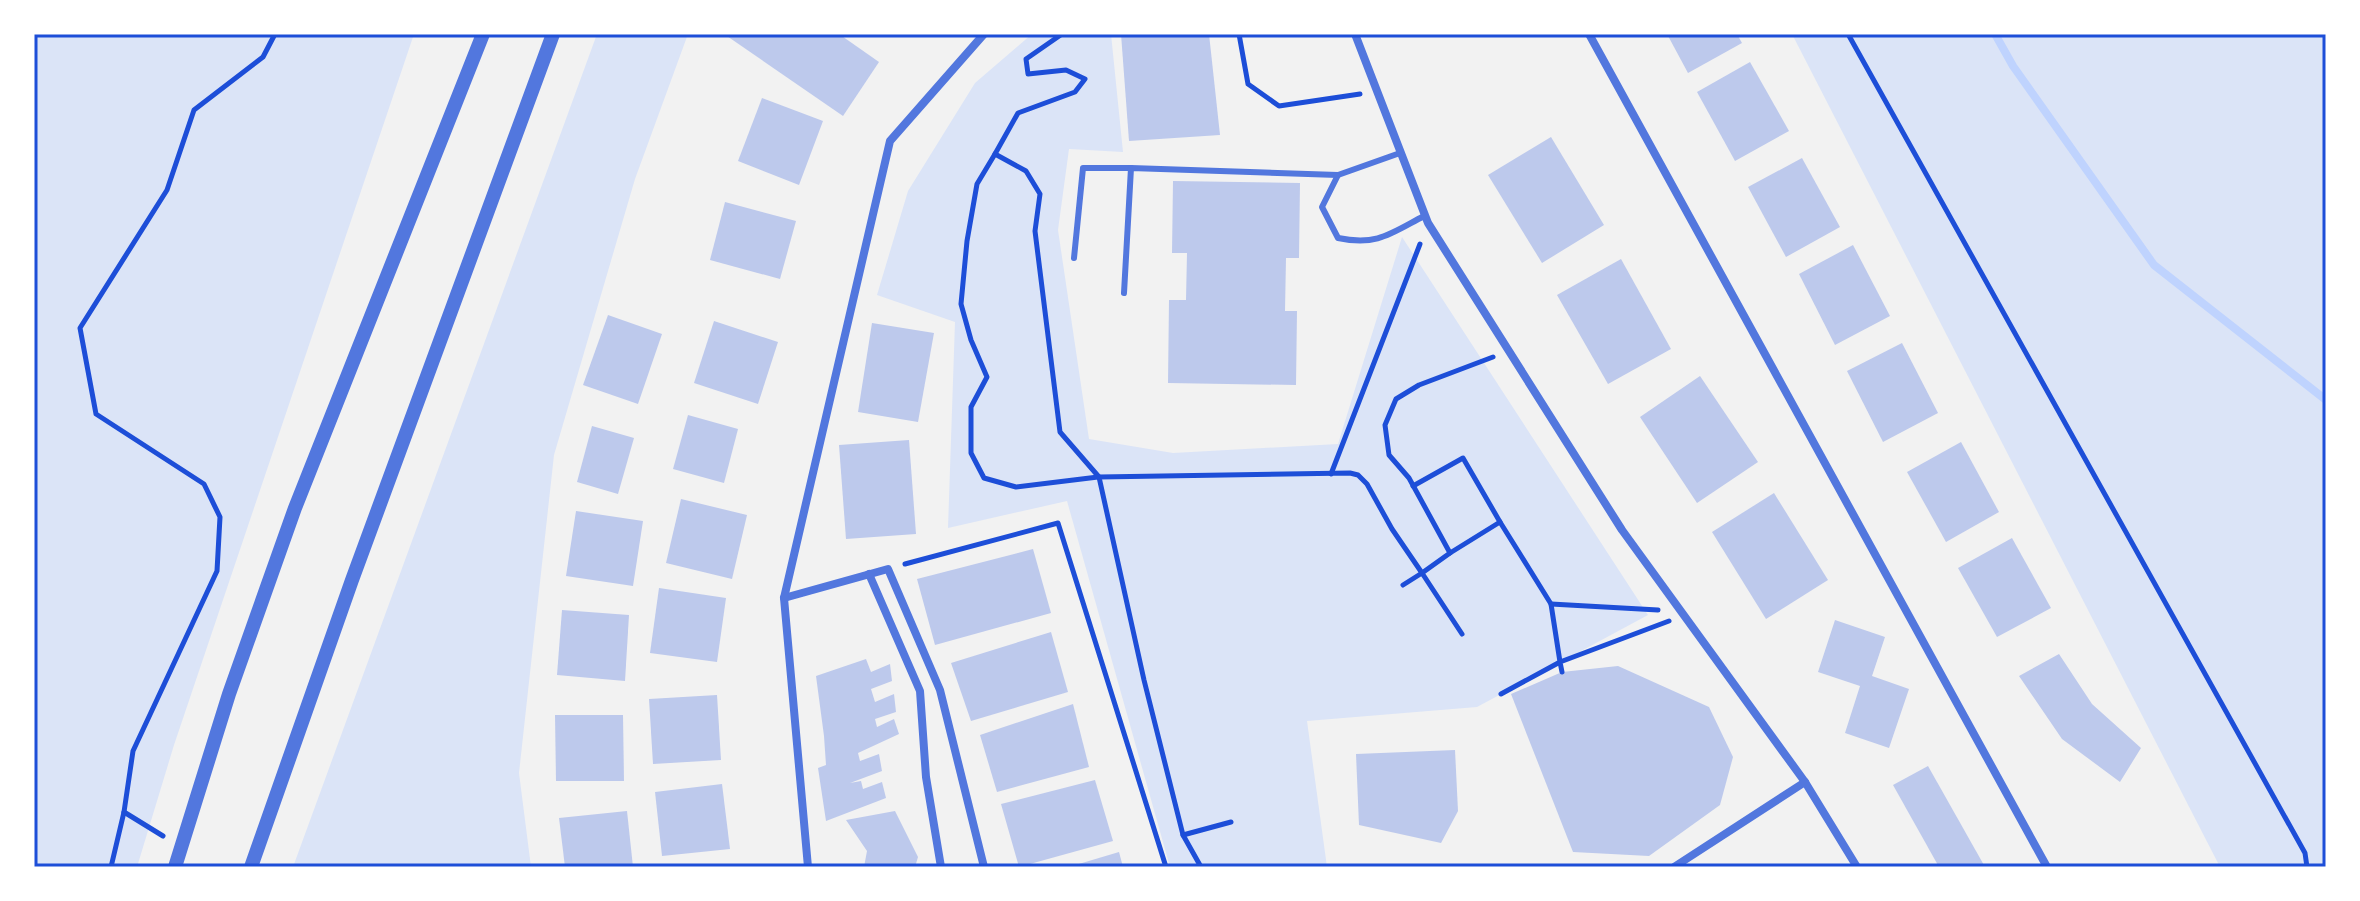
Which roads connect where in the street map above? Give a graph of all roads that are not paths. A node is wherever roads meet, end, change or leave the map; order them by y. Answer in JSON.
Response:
{"nodes":[{"id":1,"x":483,"y":34,"type":"edge"},
{"id":2,"x":553,"y":34,"type":"edge"},
{"id":3,"x":984,"y":34,"type":"edge"},
{"id":4,"x":1355,"y":34,"type":"edge"},
{"id":5,"x":1589,"y":34,"type":"edge"},
{"id":6,"x":1400,"y":153,"type":"junction"},
{"id":7,"x":1131,"y":168,"type":"junction"},
{"id":8,"x":1338,"y":175,"type":"junction"},
{"id":9,"x":1426,"y":220,"type":"junction"},
{"id":10,"x":1074,"y":258,"type":"dead end"},
{"id":11,"x":1124,"y":293,"type":"dead end"},
{"id":12,"x":869,"y":574,"type":"junction"},
{"id":13,"x":784,"y":598,"type":"junction"},
{"id":14,"x":1805,"y":782,"type":"junction"},
{"id":15,"x":175,"y":867,"type":"edge"},
{"id":16,"x":251,"y":867,"type":"edge"},
{"id":17,"x":808,"y":867,"type":"edge"},
{"id":18,"x":941,"y":867,"type":"edge"},
{"id":19,"x":984,"y":867,"type":"edge"},
{"id":20,"x":1674,"y":867,"type":"edge"},
{"id":21,"x":1857,"y":867,"type":"edge"},
{"id":22,"x":2047,"y":867,"type":"edge"}],
"edges":[{"from":1,"to":15,"type":"street"},
{"from":2,"to":16,"type":"street"},
{"from":3,"to":13,"type":"street"},
{"from":4,"to":6,"type":"street"},
{"from":5,"to":22,"type":"street"},
{"from":6,"to":8,"type":"lane"},
{"from":6,"to":9,"type":"street"},
{"from":7,"to":8,"type":"lane"},
{"from":7,"to":10,"type":"lane"},
{"from":7,"to":11,"type":"lane"},
{"from":8,"to":9,"type":"lane"},
{"from":9,"to":14,"type":"street"},
{"from":12,"to":13,"type":"street"},
{"from":12,"to":18,"type":"street"},
{"from":12,"to":19,"type":"street"},
{"from":13,"to":17,"type":"street"},
{"from":14,"to":20,"type":"street"},
{"from":14,"to":21,"type":"street"}]}
